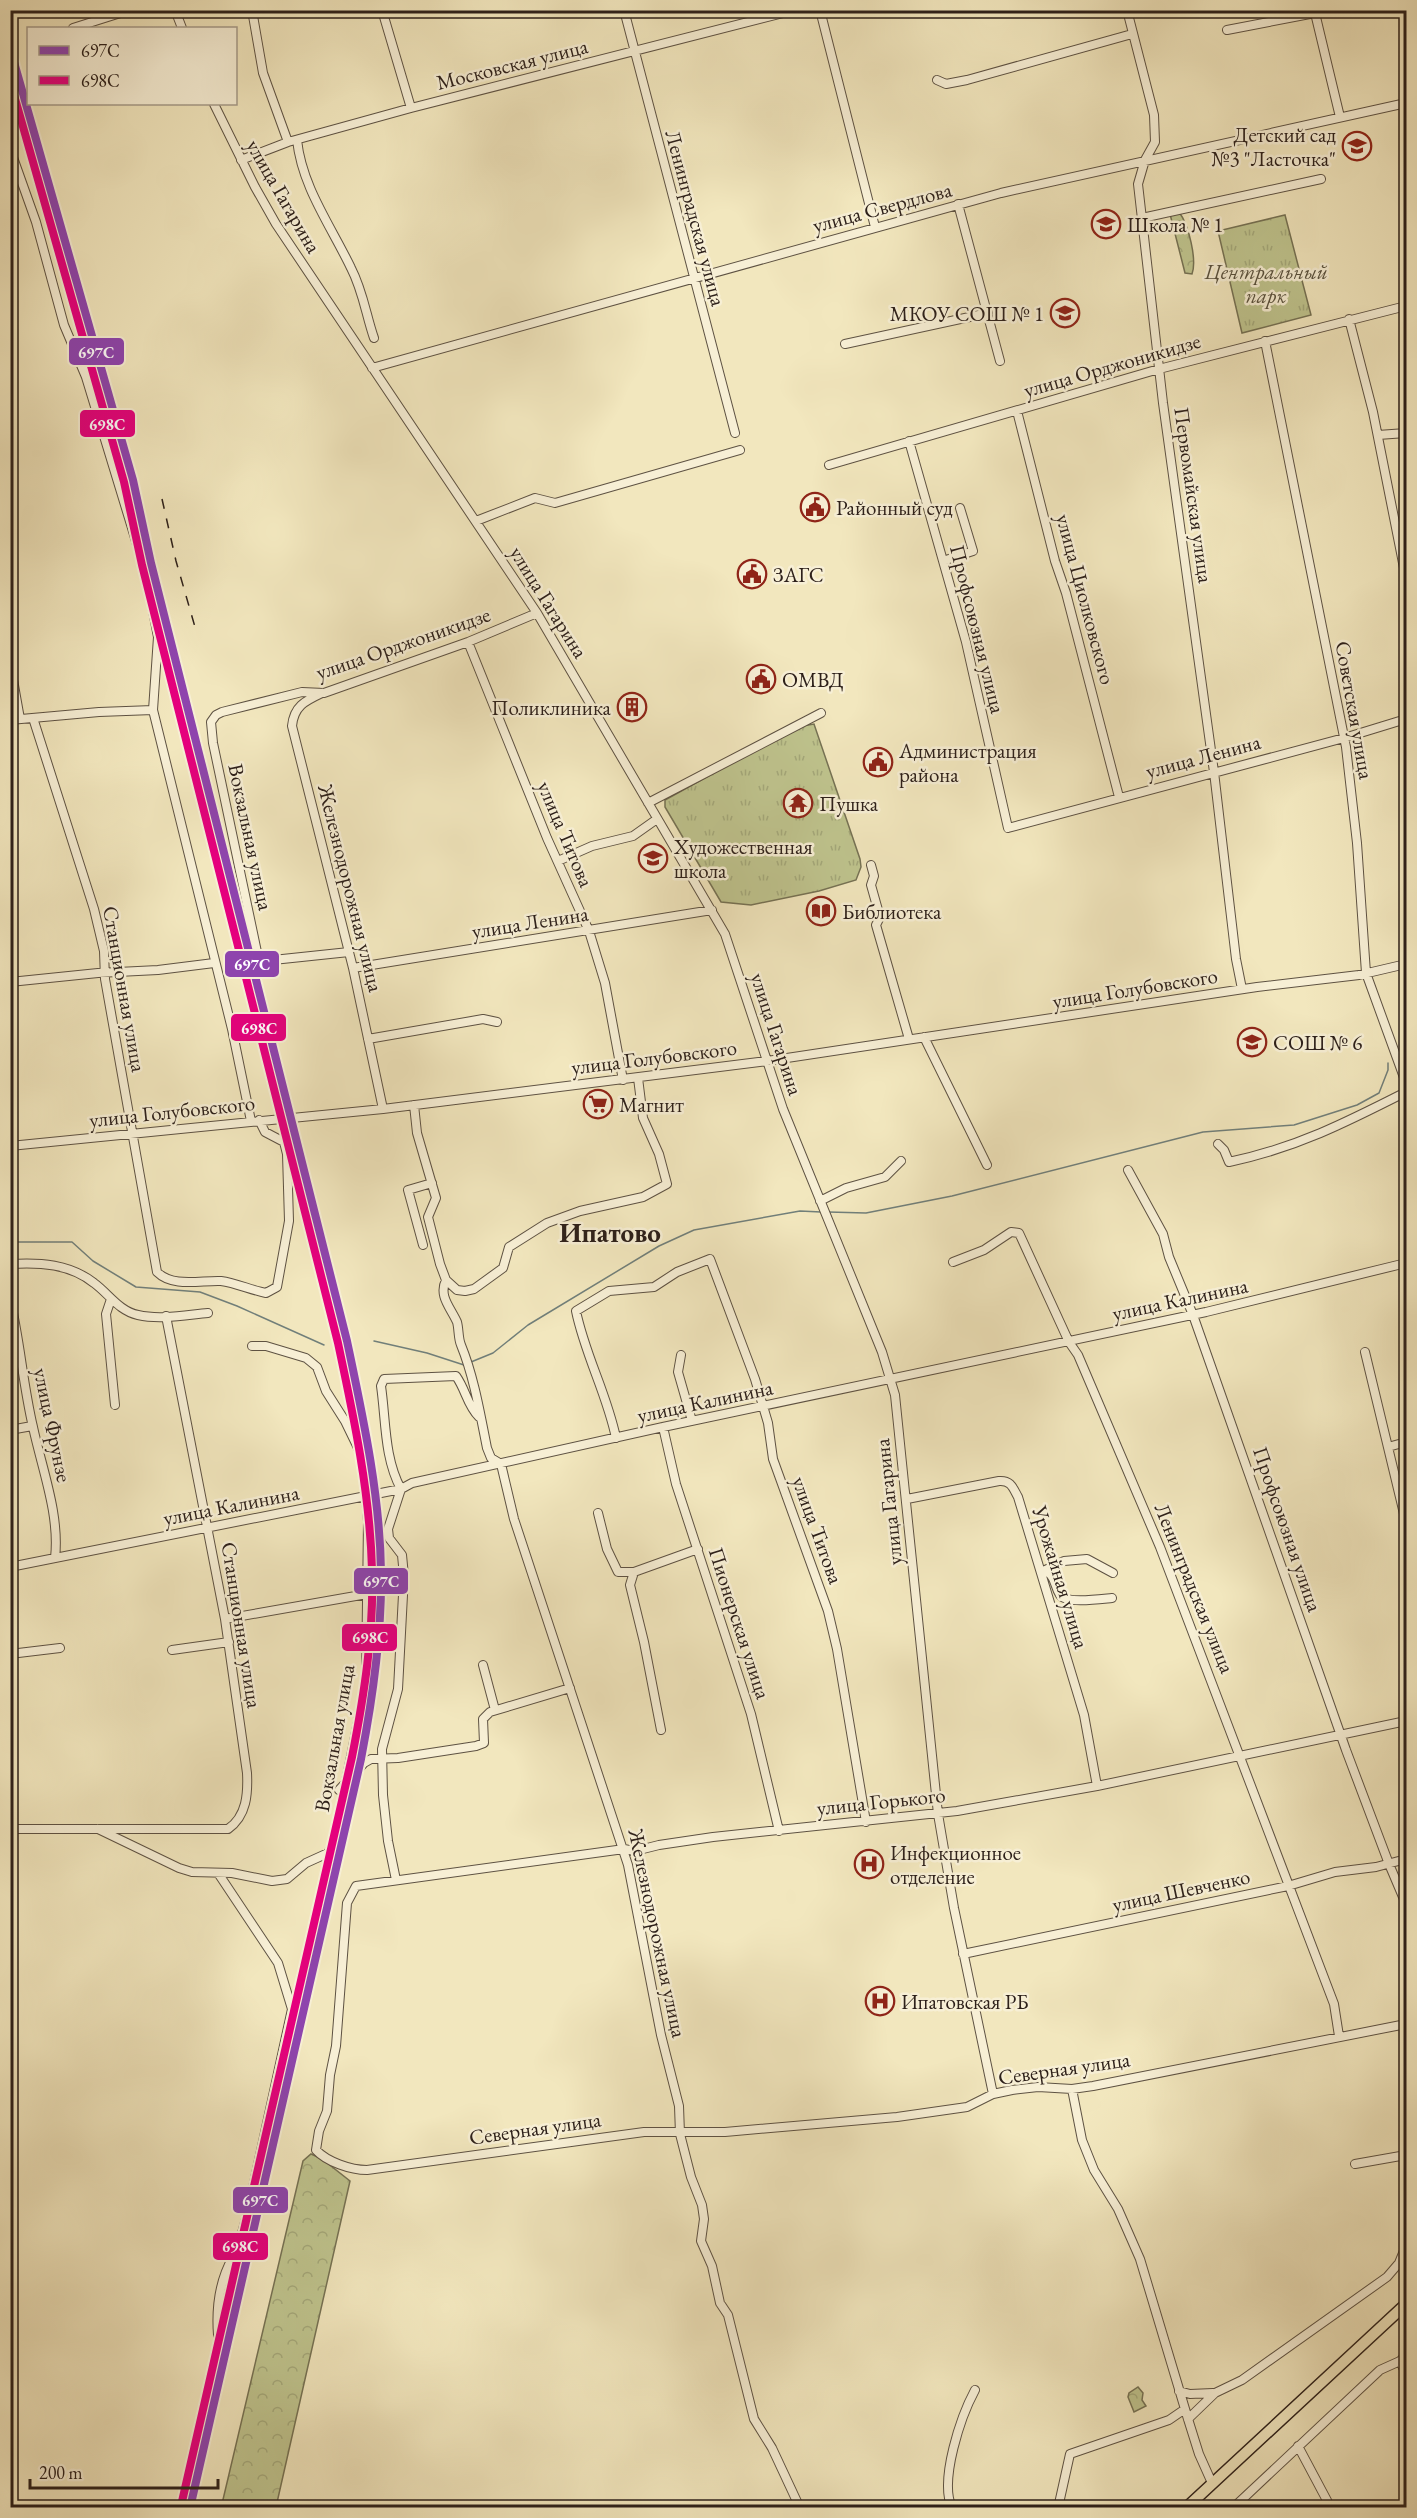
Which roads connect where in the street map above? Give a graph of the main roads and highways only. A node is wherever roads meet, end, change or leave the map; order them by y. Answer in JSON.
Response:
{"nodes":[{"id":1,"x":1407,"y":2304,"type":"edge"},
{"id":2,"x":1186,"y":2508,"type":"edge"}],
"edges":[{"from":1,"to":2,"type":"highway"}]}
